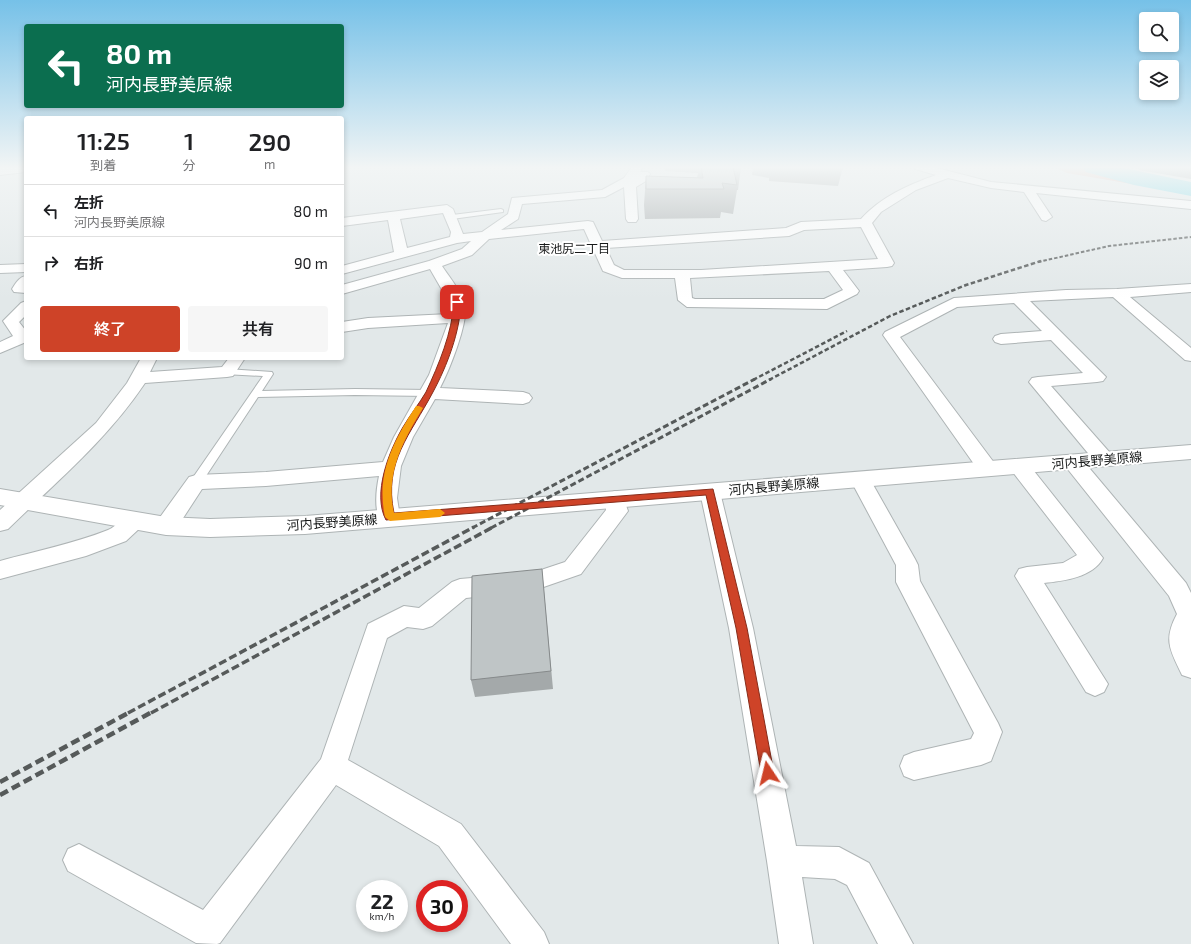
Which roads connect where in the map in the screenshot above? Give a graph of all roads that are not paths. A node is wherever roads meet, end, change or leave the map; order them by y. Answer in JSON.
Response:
{"nodes":[{"id":1,"x":426,"y":211,"type":"edge"},
{"id":2,"x":449,"y":211,"type":"edge"},
{"id":3,"x":501,"y":211,"type":"dead end"},
{"id":4,"x":515,"y":211,"type":"edge"},
{"id":5,"x":632,"y":211,"type":"edge"},
{"id":6,"x":875,"y":211,"type":"edge"},
{"id":7,"x":1042,"y":211,"type":"edge"},
{"id":8,"x":393,"y":216,"type":"junction"},
{"id":9,"x":452,"y":217,"type":"junction"},
{"id":10,"x":1046,"y":217,"type":"dead end"},
{"id":11,"x":632,"y":219,"type":"dead end"},
{"id":12,"x":344,"y":222,"type":"edge"},
{"id":13,"x":865,"y":223,"type":"junction"},
{"id":14,"x":486,"y":236,"type":"junction"},
{"id":15,"x":456,"y":239,"type":"junction"},
{"id":16,"x":597,"y":245,"type":"junction"},
{"id":17,"x":401,"y":253,"type":"junction"},
{"id":18,"x":434,"y":264,"type":"junction"},
{"id":19,"x":833,"y":266,"type":"junction"},
{"id":20,"x":24,"y":268,"type":"edge"},
{"id":21,"x":0,"y":269,"type":"edge"},
{"id":22,"x":344,"y":269,"type":"edge"},
{"id":23,"x":682,"y":274,"type":"junction"},
{"id":24,"x":24,"y":283,"type":"edge"},
{"id":25,"x":1191,"y":288,"type":"edge"},
{"id":26,"x":24,"y":289,"type":"edge"},
{"id":27,"x":344,"y":289,"type":"edge"},
{"id":28,"x":1117,"y":293,"type":"junction"},
{"id":29,"x":1018,"y":298,"type":"junction"},
{"id":30,"x":24,"y":308,"type":"edge"},
{"id":31,"x":457,"y":318,"type":"junction"},
{"id":32,"x":344,"y":327,"type":"edge"},
{"id":33,"x":1055,"y":335,"type":"junction"},
{"id":34,"x":24,"y":336,"type":"edge"},
{"id":35,"x":1001,"y":339,"type":"dead end"},
{"id":36,"x":0,"y":348,"type":"edge"},
{"id":37,"x":1191,"y":356,"type":"edge"},
{"id":38,"x":149,"y":360,"type":"edge"},
{"id":39,"x":236,"y":360,"type":"edge"},
{"id":40,"x":228,"y":372,"type":"junction"},
{"id":41,"x":140,"y":378,"type":"junction"},
{"id":42,"x":429,"y":393,"type":"junction"},
{"id":43,"x":255,"y":394,"type":"junction"},
{"id":44,"x":523,"y":398,"type":"dead end"},
{"id":45,"x":1191,"y":452,"type":"edge"},
{"id":46,"x":1104,"y":459,"type":"junction"},
{"id":47,"x":1073,"y":462,"type":"junction"},
{"id":48,"x":1020,"y":466,"type":"junction"},
{"id":49,"x":389,"y":468,"type":"junction"},
{"id":50,"x":988,"y":469,"type":"junction"},
{"id":51,"x":860,"y":479,"type":"junction"},
{"id":52,"x":196,"y":482,"type":"junction"},
{"id":53,"x":710,"y":492,"type":"junction"},
{"id":54,"x":0,"y":497,"type":"edge"},
{"id":55,"x":615,"y":499,"type":"junction"},
{"id":56,"x":23,"y":501,"type":"junction"},
{"id":57,"x":390,"y":517,"type":"junction"},
{"id":58,"x":133,"y":521,"type":"junction"},
{"id":59,"x":0,"y":523,"type":"edge"},
{"id":60,"x":166,"y":526,"type":"junction"},
{"id":61,"x":0,"y":570,"type":"edge"},
{"id":62,"x":1191,"y":667,"type":"edge"},
{"id":63,"x":1095,"y":684,"type":"dead end"},
{"id":64,"x":914,"y":766,"type":"dead end"},
{"id":65,"x":332,"y":767,"type":"junction"},
{"id":66,"x":79,"y":860,"type":"dead end"},
{"id":67,"x":783,"y":861,"type":"junction"},
{"id":68,"x":532,"y":944,"type":"edge"},
{"id":69,"x":796,"y":944,"type":"edge"},
{"id":70,"x":896,"y":944,"type":"edge"}],
"edges":[{"from":1,"to":8,"type":"street"},
{"from":2,"to":9,"type":"street"},
{"from":3,"to":9,"type":"lane"},
{"from":4,"to":14,"type":"street"},
{"from":5,"to":11,"type":"street"},
{"from":6,"to":13,"type":"street"},
{"from":7,"to":10,"type":"street"},
{"from":8,"to":12,"type":"street"},
{"from":8,"to":17,"type":"street"},
{"from":9,"to":15,"type":"street"},
{"from":13,"to":16,"type":"street"},
{"from":13,"to":19,"type":"street"},
{"from":14,"to":15,"type":"street"},
{"from":14,"to":16,"type":"street"},
{"from":14,"to":18,"type":"street"},
{"from":15,"to":17,"type":"street"},
{"from":16,"to":23,"type":"street"},
{"from":17,"to":22,"type":"street"},
{"from":18,"to":27,"type":"street"},
{"from":18,"to":31,"type":"street"},
{"from":19,"to":23,"type":"street"},
{"from":19,"to":23,"type":"street"},
{"from":20,"to":21,"type":"street"},
{"from":24,"to":26,"type":"street"},
{"from":25,"to":28,"type":"street"},
{"from":28,"to":29,"type":"street"},
{"from":28,"to":37,"type":"street"},
{"from":29,"to":33,"type":"street"},
{"from":29,"to":50,"type":"street"},
{"from":30,"to":34,"type":"street"},
{"from":31,"to":32,"type":"street"},
{"from":31,"to":42,"type":"street"},
{"from":33,"to":35,"type":"street"},
{"from":33,"to":46,"type":"street"},
{"from":34,"to":36,"type":"street"},
{"from":38,"to":41,"type":"street"},
{"from":39,"to":40,"type":"street"},
{"from":40,"to":41,"type":"street"},
{"from":40,"to":43,"type":"lane"},
{"from":41,"to":56,"type":"street"},
{"from":42,"to":43,"type":"lane"},
{"from":42,"to":44,"type":"street"},
{"from":42,"to":49,"type":"street"},
{"from":43,"to":52,"type":"lane"},
{"from":45,"to":46,"type":"main road","name":"河内長野美原線"},
{"from":46,"to":47,"type":"main road","name":"河内長野美原線"},
{"from":47,"to":48,"type":"main road","name":"河内長野美原線"},
{"from":47,"to":62,"type":"street"},
{"from":48,"to":50,"type":"main road","name":"河内長野美原線"},
{"from":48,"to":63,"type":"street"},
{"from":49,"to":52,"type":"street"},
{"from":49,"to":57,"type":"street"},
{"from":50,"to":51,"type":"main road","name":"河内長野美原線"},
{"from":51,"to":53,"type":"main road","name":"河内長野美原線"},
{"from":51,"to":64,"type":"street"},
{"from":52,"to":60,"type":"street"},
{"from":53,"to":55,"type":"main road","name":"河内長野美原線"},
{"from":53,"to":67,"type":"street"},
{"from":54,"to":56,"type":"main road","name":"河内長野美原線"},
{"from":55,"to":57,"type":"main road","name":"河内長野美原線"},
{"from":55,"to":65,"type":"street"},
{"from":56,"to":58,"type":"main road","name":"河内長野美原線"},
{"from":56,"to":59,"type":"street"},
{"from":57,"to":60,"type":"main road","name":"河内長野美原線"},
{"from":58,"to":60,"type":"main road","name":"河内長野美原線"},
{"from":58,"to":61,"type":"street"},
{"from":65,"to":66,"type":"street"},
{"from":65,"to":68,"type":"street"},
{"from":67,"to":69,"type":"street"},
{"from":67,"to":70,"type":"street"}]}
